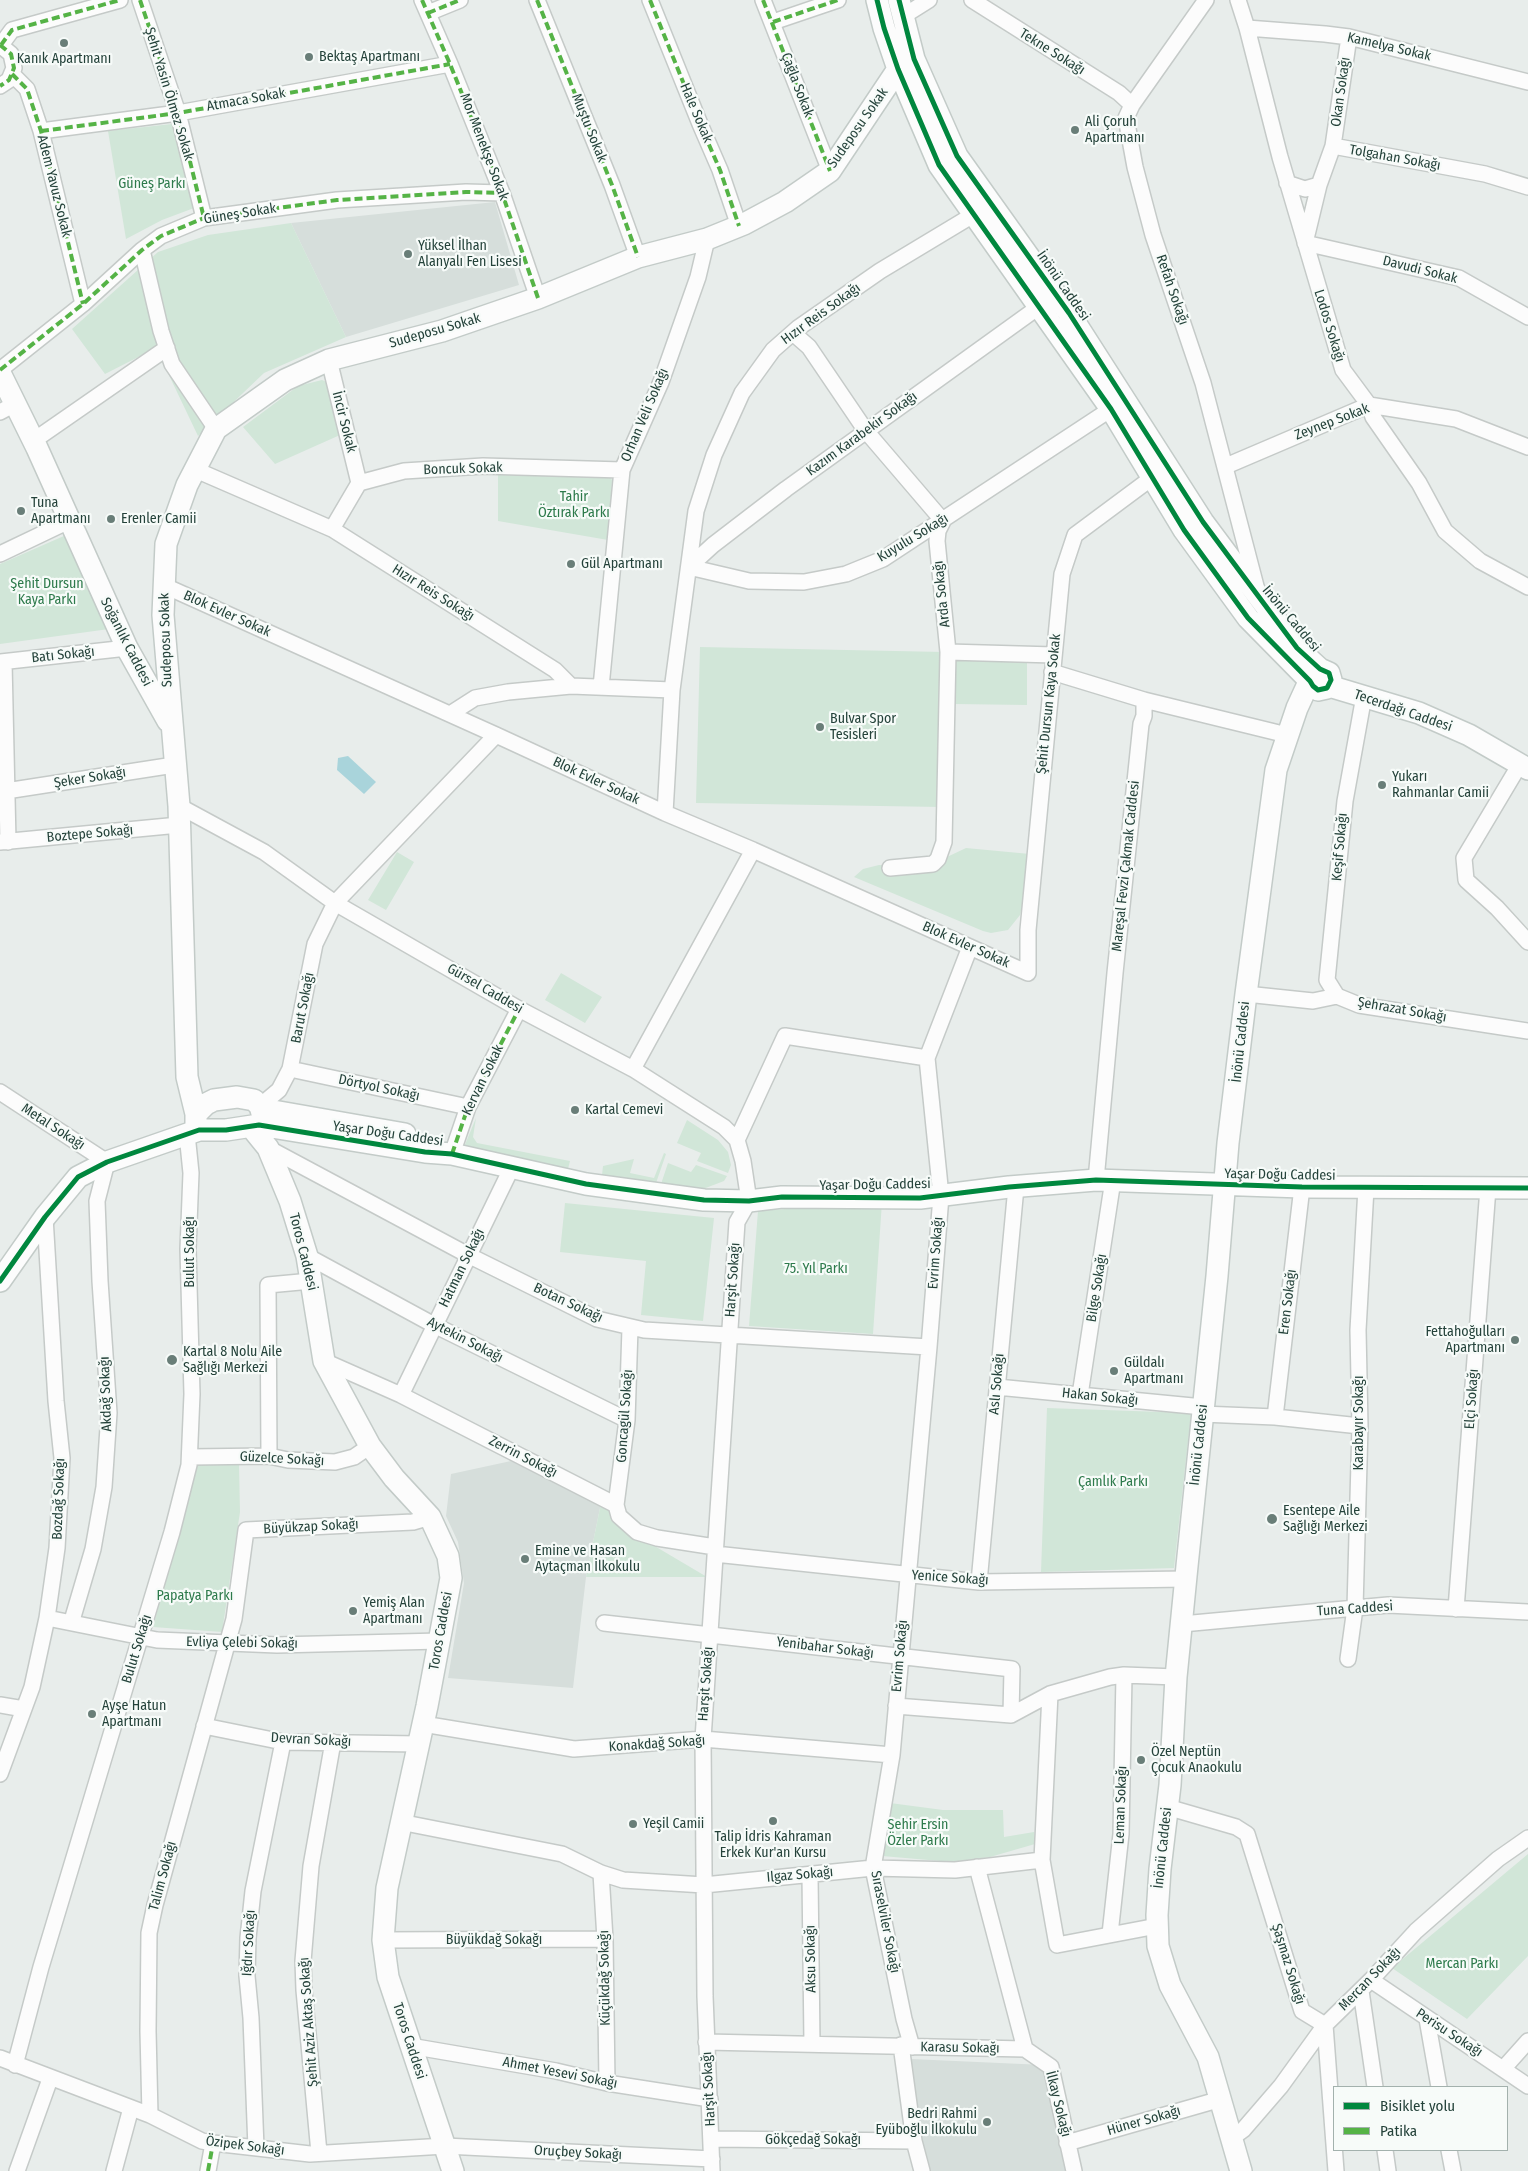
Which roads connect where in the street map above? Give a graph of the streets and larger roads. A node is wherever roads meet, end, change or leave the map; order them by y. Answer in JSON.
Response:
{"nodes":[{"id":1,"x":120,"y":0,"type":"edge"},
{"id":2,"x":140,"y":0,"type":"edge"},
{"id":3,"x":460,"y":0,"type":"edge"},
{"id":4,"x":537,"y":0,"type":"edge"},
{"id":5,"x":650,"y":0,"type":"edge"},
{"id":6,"x":764,"y":0,"type":"edge"},
{"id":7,"x":838,"y":0,"type":"edge"},
{"id":8,"x":877,"y":0,"type":"edge"},
{"id":9,"x":929,"y":0,"type":"edge"},
{"id":10,"x":972,"y":0,"type":"edge"},
{"id":11,"x":1206,"y":0,"type":"edge"},
{"id":12,"x":1238,"y":0,"type":"edge"},
{"id":13,"x":425,"y":7,"type":"edge"},
{"id":14,"x":900,"y":8,"type":"edge"},
{"id":15,"x":773,"y":22,"type":"junction"},
{"id":16,"x":1248,"y":28,"type":"junction"},
{"id":17,"x":1349,"y":37,"type":"junction"},
{"id":18,"x":0,"y":45,"type":"edge"},
{"id":19,"x":450,"y":64,"type":"junction"},
{"id":20,"x":906,"y":64,"type":"junction"},
{"id":21,"x":12,"y":74,"type":"junction"},
{"id":22,"x":1528,"y":82,"type":"edge"},
{"id":23,"x":0,"y":86,"type":"edge"},
{"id":24,"x":1132,"y":104,"type":"junction"},
{"id":25,"x":178,"y":113,"type":"junction"},
{"id":26,"x":41,"y":131,"type":"junction"},
{"id":27,"x":1333,"y":146,"type":"junction"},
{"id":28,"x":830,"y":171,"type":"junction"},
{"id":29,"x":1287,"y":183,"type":"junction"},
{"id":30,"x":1319,"y":184,"type":"junction"},
{"id":31,"x":1528,"y":187,"type":"edge"},
{"id":32,"x":502,"y":192,"type":"junction"},
{"id":33,"x":973,"y":215,"type":"junction"},
{"id":34,"x":204,"y":218,"type":"junction"},
{"id":35,"x":739,"y":226,"type":"junction"},
{"id":36,"x":707,"y":238,"type":"junction"},
{"id":37,"x":1305,"y":243,"type":"junction"},
{"id":38,"x":142,"y":250,"type":"junction"},
{"id":39,"x":638,"y":257,"type":"junction"},
{"id":40,"x":538,"y":298,"type":"junction"},
{"id":41,"x":83,"y":304,"type":"junction"},
{"id":42,"x":1040,"y":306,"type":"junction"},
{"id":43,"x":1528,"y":317,"type":"edge"},
{"id":44,"x":793,"y":333,"type":"junction"},
{"id":45,"x":167,"y":348,"type":"junction"},
{"id":46,"x":328,"y":360,"type":"junction"},
{"id":47,"x":0,"y":372,"type":"edge"},
{"id":48,"x":1369,"y":405,"type":"junction"},
{"id":49,"x":8,"y":408,"type":"edge"},
{"id":50,"x":1111,"y":409,"type":"junction"},
{"id":51,"x":216,"y":429,"type":"junction"},
{"id":52,"x":866,"y":431,"type":"junction"},
{"id":53,"x":33,"y":441,"type":"junction"},
{"id":54,"x":1528,"y":447,"type":"edge"},
{"id":55,"x":1226,"y":466,"type":"junction"},
{"id":56,"x":196,"y":470,"type":"junction"},
{"id":57,"x":622,"y":470,"type":"junction"},
{"id":58,"x":1154,"y":477,"type":"junction"},
{"id":59,"x":359,"y":483,"type":"junction"},
{"id":60,"x":69,"y":521,"type":"junction"},
{"id":61,"x":943,"y":521,"type":"junction"},
{"id":62,"x":332,"y":529,"type":"junction"},
{"id":63,"x":0,"y":554,"type":"edge"},
{"id":64,"x":689,"y":568,"type":"junction"},
{"id":65,"x":165,"y":586,"type":"junction"},
{"id":66,"x":1528,"y":587,"type":"edge"},
{"id":67,"x":1259,"y":598,"type":"junction"},
{"id":68,"x":127,"y":648,"type":"junction"},
{"id":69,"x":948,"y":652,"type":"junction"},
{"id":70,"x":1054,"y":655,"type":"junction"},
{"id":71,"x":2,"y":662,"type":"edge"},
{"id":72,"x":1052,"y":672,"type":"junction"},
{"id":73,"x":1321,"y":681,"type":"junction"},
{"id":74,"x":571,"y":686,"type":"junction"},
{"id":75,"x":601,"y":687,"type":"junction"},
{"id":76,"x":672,"y":690,"type":"junction"},
{"id":77,"x":1364,"y":696,"type":"junction"},
{"id":78,"x":1144,"y":700,"type":"junction"},
{"id":79,"x":450,"y":714,"type":"junction"},
{"id":80,"x":170,"y":725,"type":"junction"},
{"id":81,"x":496,"y":735,"type":"junction"},
{"id":82,"x":1287,"y":735,"type":"junction"},
{"id":83,"x":174,"y":765,"type":"junction"},
{"id":84,"x":1524,"y":766,"type":"edge"},
{"id":85,"x":6,"y":791,"type":"junction"},
{"id":86,"x":665,"y":814,"type":"junction"},
{"id":87,"x":179,"y":816,"type":"junction"},
{"id":88,"x":4,"y":842,"type":"edge"},
{"id":89,"x":752,"y":850,"type":"junction"},
{"id":90,"x":890,"y":868,"type":"dead end"},
{"id":91,"x":335,"y":903,"type":"junction"},
{"id":92,"x":1528,"y":942,"type":"edge"},
{"id":93,"x":970,"y":947,"type":"junction"},
{"id":94,"x":1028,"y":973,"type":"joint"},
{"id":95,"x":1246,"y":994,"type":"junction"},
{"id":96,"x":1336,"y":996,"type":"junction"},
{"id":97,"x":519,"y":1009,"type":"junction"},
{"id":98,"x":1528,"y":1032,"type":"edge"},
{"id":99,"x":927,"y":1058,"type":"junction"},
{"id":100,"x":290,"y":1069,"type":"junction"},
{"id":101,"x":633,"y":1069,"type":"junction"},
{"id":102,"x":0,"y":1092,"type":"edge"},
{"id":103,"x":468,"y":1106,"type":"junction"},
{"id":104,"x":258,"y":1117,"type":"junction"},
{"id":105,"x":197,"y":1120,"type":"junction"},
{"id":106,"x":737,"y":1140,"type":"junction"},
{"id":107,"x":268,"y":1148,"type":"junction"},
{"id":108,"x":452,"y":1154,"type":"junction"},
{"id":109,"x":107,"y":1162,"type":"junction"},
{"id":110,"x":511,"y":1169,"type":"junction"},
{"id":111,"x":1105,"y":1180,"type":"junction"},
{"id":112,"x":1225,"y":1185,"type":"junction"},
{"id":113,"x":1016,"y":1186,"type":"junction"},
{"id":114,"x":1302,"y":1187,"type":"junction"},
{"id":115,"x":1366,"y":1188,"type":"junction"},
{"id":116,"x":1488,"y":1188,"type":"junction"},
{"id":117,"x":1528,"y":1188,"type":"edge"},
{"id":118,"x":941,"y":1196,"type":"junction"},
{"id":119,"x":749,"y":1201,"type":"junction"},
{"id":120,"x":45,"y":1217,"type":"junction"},
{"id":121,"x":468,"y":1255,"type":"junction"},
{"id":122,"x":306,"y":1256,"type":"junction"},
{"id":123,"x":0,"y":1281,"type":"edge"},
{"id":124,"x":311,"y":1281,"type":"junction"},
{"id":125,"x":434,"y":1325,"type":"junction"},
{"id":126,"x":630,"y":1328,"type":"junction"},
{"id":127,"x":729,"y":1336,"type":"junction"},
{"id":128,"x":929,"y":1347,"type":"junction"},
{"id":129,"x":324,"y":1361,"type":"junction"},
{"id":130,"x":997,"y":1386,"type":"junction"},
{"id":131,"x":1080,"y":1395,"type":"junction"},
{"id":132,"x":401,"y":1396,"type":"junction"},
{"id":133,"x":1203,"y":1411,"type":"junction"},
{"id":134,"x":1275,"y":1417,"type":"junction"},
{"id":135,"x":627,"y":1420,"type":"junction"},
{"id":136,"x":1360,"y":1426,"type":"junction"},
{"id":137,"x":370,"y":1446,"type":"junction"},
{"id":138,"x":269,"y":1456,"type":"junction"},
{"id":139,"x":190,"y":1457,"type":"junction"},
{"id":140,"x":616,"y":1505,"type":"junction"},
{"id":141,"x":430,"y":1517,"type":"junction"},
{"id":142,"x":715,"y":1551,"type":"junction"},
{"id":143,"x":908,"y":1575,"type":"junction"},
{"id":144,"x":1186,"y":1579,"type":"junction"},
{"id":145,"x":979,"y":1582,"type":"junction"},
{"id":146,"x":1355,"y":1608,"type":"junction"},
{"id":147,"x":1456,"y":1609,"type":"junction"},
{"id":148,"x":1528,"y":1612,"type":"edge"},
{"id":149,"x":47,"y":1618,"type":"junction"},
{"id":150,"x":73,"y":1623,"type":"junction"},
{"id":151,"x":604,"y":1623,"type":"dead end"},
{"id":152,"x":1182,"y":1624,"type":"junction"},
{"id":153,"x":710,"y":1634,"type":"junction"},
{"id":154,"x":140,"y":1637,"type":"junction"},
{"id":155,"x":440,"y":1640,"type":"junction"},
{"id":156,"x":228,"y":1644,"type":"junction"},
{"id":157,"x":899,"y":1657,"type":"junction"},
{"id":158,"x":1348,"y":1659,"type":"dead end"},
{"id":159,"x":1124,"y":1675,"type":"junction"},
{"id":160,"x":1176,"y":1677,"type":"junction"},
{"id":161,"x":1050,"y":1694,"type":"junction"},
{"id":162,"x":0,"y":1704,"type":"edge"},
{"id":163,"x":896,"y":1706,"type":"junction"},
{"id":164,"x":24,"y":1709,"type":"junction"},
{"id":165,"x":1011,"y":1715,"type":"junction"},
{"id":166,"x":204,"y":1726,"type":"junction"},
{"id":167,"x":421,"y":1734,"type":"junction"},
{"id":168,"x":703,"y":1739,"type":"junction"},
{"id":169,"x":284,"y":1742,"type":"junction"},
{"id":170,"x":333,"y":1742,"type":"junction"},
{"id":171,"x":892,"y":1755,"type":"junction"},
{"id":172,"x":0,"y":1774,"type":"edge"},
{"id":173,"x":1167,"y":1807,"type":"junction"},
{"id":174,"x":400,"y":1822,"type":"junction"},
{"id":175,"x":1528,"y":1838,"type":"edge"},
{"id":176,"x":1042,"y":1860,"type":"junction"},
{"id":177,"x":977,"y":1867,"type":"junction"},
{"id":178,"x":873,"y":1868,"type":"junction"},
{"id":179,"x":601,"y":1873,"type":"junction"},
{"id":180,"x":810,"y":1875,"type":"junction"},
{"id":181,"x":704,"y":1885,"type":"junction"},
{"id":182,"x":1157,"y":1926,"type":"junction"},
{"id":183,"x":1110,"y":1934,"type":"junction"},
{"id":184,"x":605,"y":1939,"type":"junction"},
{"id":185,"x":383,"y":1940,"type":"junction"},
{"id":186,"x":1366,"y":1986,"type":"junction"},
{"id":187,"x":1427,"y":2019,"type":"junction"},
{"id":188,"x":1324,"y":2025,"type":"junction"},
{"id":189,"x":1528,"y":2041,"type":"edge"},
{"id":190,"x":706,"y":2042,"type":"junction"},
{"id":191,"x":812,"y":2044,"type":"junction"},
{"id":192,"x":410,"y":2046,"type":"junction"},
{"id":193,"x":906,"y":2046,"type":"junction"},
{"id":194,"x":1025,"y":2049,"type":"junction"},
{"id":195,"x":0,"y":2058,"type":"edge"},
{"id":196,"x":15,"y":2064,"type":"junction"},
{"id":197,"x":1503,"y":2069,"type":"junction"},
{"id":198,"x":50,"y":2078,"type":"junction"},
{"id":199,"x":607,"y":2083,"type":"junction"},
{"id":200,"x":1376,"y":2086,"type":"edge"},
{"id":201,"x":1439,"y":2086,"type":"edge"},
{"id":202,"x":1528,"y":2086,"type":"edge"},
{"id":203,"x":710,"y":2099,"type":"junction"},
{"id":204,"x":1221,"y":2099,"type":"junction"},
{"id":205,"x":131,"y":2108,"type":"junction"},
{"id":206,"x":150,"y":2115,"type":"junction"},
{"id":207,"x":1333,"y":2134,"type":"edge"},
{"id":208,"x":1232,"y":2138,"type":"junction"},
{"id":209,"x":712,"y":2139,"type":"junction"},
{"id":210,"x":914,"y":2140,"type":"junction"},
{"id":211,"x":1068,"y":2142,"type":"junction"},
{"id":212,"x":213,"y":2143,"type":"junction"},
{"id":213,"x":445,"y":2146,"type":"junction"},
{"id":214,"x":256,"y":2148,"type":"junction"},
{"id":215,"x":1334,"y":2151,"type":"edge"},
{"id":216,"x":1385,"y":2151,"type":"edge"},
{"id":217,"x":1449,"y":2151,"type":"edge"},
{"id":218,"x":320,"y":2153,"type":"junction"},
{"id":219,"x":712,"y":2165,"type":"edge"},
{"id":220,"x":17,"y":2171,"type":"edge"},
{"id":221,"x":114,"y":2171,"type":"edge"},
{"id":222,"x":208,"y":2171,"type":"edge"},
{"id":223,"x":453,"y":2171,"type":"edge"},
{"id":224,"x":922,"y":2171,"type":"edge"},
{"id":225,"x":1074,"y":2171,"type":"edge"},
{"id":226,"x":1241,"y":2171,"type":"edge"},
{"id":227,"x":1336,"y":2171,"type":"edge"},
{"id":228,"x":1388,"y":2171,"type":"edge"},
{"id":229,"x":1453,"y":2171,"type":"edge"}],
"edges":[{"from":1,"to":18,"type":"street"},
{"from":2,"to":25,"type":"street","name":"Şehit Yasin Ölmez Sokak"},
{"from":3,"to":13,"type":"street"},
{"from":4,"to":39,"type":"street","name":"Muştu Sokak"},
{"from":5,"to":35,"type":"street","name":"Hale Sokak"},
{"from":6,"to":15,"type":"street","name":"Çağla Sokak"},
{"from":7,"to":15,"type":"street"},
{"from":8,"to":20,"type":"street","name":"İnönü Caddesi"},
{"from":9,"to":14,"type":"street"},
{"from":10,"to":24,"type":"street","name":"Tekne Sokağı"},
{"from":11,"to":24,"type":"street","name":"Refah Sokağı"},
{"from":12,"to":16,"type":"street","name":"Lodos Sokağı"},
{"from":13,"to":19,"type":"street","name":"Mor Menekşe Sokak"},
{"from":14,"to":20,"type":"street","name":"İnönü Caddesi"},
{"from":15,"to":28,"type":"street","name":"Çağla Sokak"},
{"from":16,"to":17,"type":"street","name":"Kamelya Sokak"},
{"from":16,"to":29,"type":"street","name":"Lodos Sokağı"},
{"from":17,"to":22,"type":"street","name":"Kamelya Sokak"},
{"from":17,"to":27,"type":"street","name":"Okan Sokağı"},
{"from":18,"to":21,"type":"street"},
{"from":19,"to":25,"type":"street","name":"Atmaca Sokak"},
{"from":19,"to":32,"type":"street","name":"Mor Menekşe Sokak"},
{"from":20,"to":28,"type":"street","name":"Sudeposu Sokak"},
{"from":20,"to":33,"type":"street","name":"İnönü Caddesi"},
{"from":20,"to":67,"type":"street","name":"İnönü Caddesi"},
{"from":21,"to":23,"type":"street"},
{"from":21,"to":26,"type":"street","name":"Adem Yavuz Sokak"},
{"from":24,"to":55,"type":"street","name":"Refah Sokağı"},
{"from":25,"to":26,"type":"street","name":"Atmaca Sokak"},
{"from":25,"to":34,"type":"street","name":"Şehit Yasin Ölmez Sokak"},
{"from":26,"to":41,"type":"street","name":"Adem Yavuz Sokak"},
{"from":27,"to":30,"type":"street","name":"Tolgahan Sokağı"},
{"from":27,"to":31,"type":"street","name":"Tolgahan Sokağı"},
{"from":28,"to":35,"type":"street","name":"Sudeposu Sokak"},
{"from":29,"to":30,"type":"street"},
{"from":29,"to":37,"type":"street","name":"Lodos Sokağı"},
{"from":30,"to":37,"type":"street","name":"Tolgahan Sokağı"},
{"from":32,"to":34,"type":"street","name":"Güneş Sokak"},
{"from":32,"to":40,"type":"street","name":"Mor Menekşe Sokak"},
{"from":33,"to":42,"type":"street","name":"İnönü Caddesi"},
{"from":33,"to":44,"type":"street","name":"Hızır Reis Sokağı"},
{"from":34,"to":38,"type":"street","name":"Güneş Sokak"},
{"from":35,"to":36,"type":"street","name":"Sudeposu Sokak"},
{"from":36,"to":39,"type":"street","name":"Sudeposu Sokak"},
{"from":36,"to":57,"type":"street","name":"Orhan Veli Sokağı"},
{"from":37,"to":43,"type":"street","name":"Davudi Sokak"},
{"from":37,"to":48,"type":"street","name":"Lodos Sokağı"},
{"from":38,"to":41,"type":"street","name":"Güneş Sokak"},
{"from":38,"to":45,"type":"street"},
{"from":39,"to":40,"type":"street","name":"Sudeposu Sokak"},
{"from":40,"to":46,"type":"street","name":"Sudeposu Sokak"},
{"from":41,"to":47,"type":"street","name":"Güneş Sokak"},
{"from":42,"to":50,"type":"street","name":"İnönü Caddesi"},
{"from":42,"to":52,"type":"street","name":"Kazım Karabekir Sokağı"},
{"from":44,"to":52,"type":"street"},
{"from":44,"to":64,"type":"street","name":"Hızır Reis Sokağı"},
{"from":45,"to":51,"type":"street"},
{"from":45,"to":53,"type":"street"},
{"from":46,"to":51,"type":"street","name":"Sudeposu Sokak"},
{"from":46,"to":59,"type":"street","name":"İncir Sokak"},
{"from":47,"to":49,"type":"street","name":"Soğanlık Caddesi"},
{"from":48,"to":54,"type":"street","name":"Zeynep Sokak"},
{"from":48,"to":55,"type":"street","name":"Zeynep Sokak"},
{"from":48,"to":66,"type":"street","name":"Lodos Sokağı"},
{"from":49,"to":53,"type":"street","name":"Soğanlık Caddesi"},
{"from":50,"to":58,"type":"street","name":"İnönü Caddesi"},
{"from":50,"to":61,"type":"street","name":"Kuyulu Sokağı"},
{"from":51,"to":56,"type":"street","name":"Sudeposu Sokak"},
{"from":52,"to":61,"type":"street"},
{"from":52,"to":64,"type":"street","name":"Kazım Karabekir Sokağı"},
{"from":53,"to":60,"type":"street","name":"Soğanlık Caddesi"},
{"from":55,"to":67,"type":"street","name":"Refah Sokağı"},
{"from":56,"to":62,"type":"street","name":"Hızır Reis Sokağı"},
{"from":56,"to":65,"type":"street","name":"Sudeposu Sokak"},
{"from":57,"to":59,"type":"street","name":"Boncuk Sokak"},
{"from":57,"to":75,"type":"street","name":"Orhan Veli Sokağı"},
{"from":58,"to":70,"type":"street","name":"Şehit Dursun Kaya Sokak"},
{"from":58,"to":73,"type":"street","name":"İnönü Caddesi"},
{"from":59,"to":62,"type":"street"},
{"from":60,"to":63,"type":"street"},
{"from":60,"to":68,"type":"street","name":"Soğanlık Caddesi"},
{"from":61,"to":64,"type":"street","name":"Kuyulu Sokağı"},
{"from":61,"to":69,"type":"street","name":"Arda Sokağı"},
{"from":62,"to":74,"type":"street","name":"Hızır Reis Sokağı"},
{"from":64,"to":76,"type":"street","name":"Hızır Reis Sokağı"},
{"from":65,"to":79,"type":"street","name":"Blok Evler Sokak"},
{"from":65,"to":80,"type":"street","name":"Sudeposu Sokak"},
{"from":67,"to":73,"type":"street","name":"İnönü Caddesi"},
{"from":68,"to":71,"type":"street","name":"Batı Sokağı"},
{"from":68,"to":80,"type":"street","name":"Soğanlık Caddesi"},
{"from":69,"to":70,"type":"street"},
{"from":69,"to":90,"type":"street","name":"Arda Sokağı"},
{"from":70,"to":72,"type":"street","name":"Şehit Dursun Kaya Sokak"},
{"from":71,"to":85,"type":"street"},
{"from":72,"to":78,"type":"street"},
{"from":72,"to":94,"type":"street","name":"Şehit Dursun Kaya Sokak"},
{"from":73,"to":77,"type":"street","name":"Tecerdağı Caddesi"},
{"from":73,"to":82,"type":"street","name":"İnönü Caddesi"},
{"from":74,"to":75,"type":"street"},
{"from":74,"to":79,"type":"street"},
{"from":75,"to":76,"type":"street"},
{"from":76,"to":86,"type":"street","name":"Hızır Reis Sokağı"},
{"from":77,"to":84,"type":"street","name":"Tecerdağı Caddesi"},
{"from":77,"to":96,"type":"street","name":"Keşif Sokağı"},
{"from":78,"to":82,"type":"street"},
{"from":78,"to":111,"type":"street","name":"Mareşal Fevzi Çakmak Caddesi"},
{"from":79,"to":81,"type":"street","name":"Blok Evler Sokak"},
{"from":80,"to":83,"type":"street","name":"Soğanlık Caddesi"},
{"from":81,"to":86,"type":"street","name":"Blok Evler Sokak"},
{"from":81,"to":91,"type":"street","name":"Barut Sokağı"},
{"from":82,"to":95,"type":"street","name":"İnönü Caddesi"},
{"from":83,"to":85,"type":"street","name":"Şeker Sokağı"},
{"from":83,"to":87,"type":"street","name":"Soğanlık Caddesi"},
{"from":84,"to":92,"type":"street"},
{"from":85,"to":88,"type":"street"},
{"from":86,"to":89,"type":"street","name":"Blok Evler Sokak"},
{"from":87,"to":88,"type":"street","name":"Boztepe Sokağı"},
{"from":87,"to":91,"type":"street","name":"Gürsel Caddesi"},
{"from":87,"to":105,"type":"street","name":"Soğanlık Caddesi"},
{"from":89,"to":93,"type":"street","name":"Blok Evler Sokak"},
{"from":89,"to":101,"type":"street"},
{"from":91,"to":97,"type":"street","name":"Gürsel Caddesi"},
{"from":91,"to":100,"type":"street","name":"Barut Sokağı"},
{"from":93,"to":94,"type":"street","name":"Blok Evler Sokak"},
{"from":93,"to":99,"type":"street"},
{"from":95,"to":96,"type":"street"},
{"from":95,"to":112,"type":"street","name":"İnönü Caddesi"},
{"from":96,"to":98,"type":"street","name":"Şehrazat Sokağı"},
{"from":97,"to":101,"type":"street","name":"Gürsel Caddesi"},
{"from":97,"to":103,"type":"street","name":"Kervan Sokak"},
{"from":99,"to":106,"type":"street"},
{"from":99,"to":118,"type":"street","name":"Evrim Sokağı"},
{"from":100,"to":103,"type":"street","name":"Dörtyol Sokağı"},
{"from":100,"to":104,"type":"street","name":"Barut Sokağı"},
{"from":101,"to":106,"type":"street","name":"Gürsel Caddesi"},
{"from":102,"to":109,"type":"street","name":"Metal Sokağı"},
{"from":103,"to":108,"type":"street","name":"Kervan Sokak"},
{"from":104,"to":105,"type":"street"},
{"from":104,"to":105,"type":"street"},
{"from":104,"to":107,"type":"street","name":"Toros Caddesi"},
{"from":104,"to":108,"type":"street","name":"Yaşar Doğu Caddesi"},
{"from":105,"to":109,"type":"street"},
{"from":105,"to":139,"type":"street","name":"Bulut Sokağı"},
{"from":106,"to":119,"type":"street"},
{"from":107,"to":121,"type":"street","name":"Botan Sokağı"},
{"from":107,"to":122,"type":"street","name":"Toros Caddesi"},
{"from":108,"to":110,"type":"street","name":"Yaşar Doğu Caddesi"},
{"from":109,"to":120,"type":"street"},
{"from":109,"to":150,"type":"street","name":"Akdağ Sokağı"},
{"from":110,"to":119,"type":"street","name":"Yaşar Doğu Caddesi"},
{"from":110,"to":121,"type":"street","name":"Hatman Sokağı"},
{"from":111,"to":112,"type":"street","name":"Yaşar Doğu Caddesi"},
{"from":111,"to":113,"type":"street","name":"Yaşar Doğu Caddesi"},
{"from":111,"to":131,"type":"street","name":"Bilge Sokağı"},
{"from":112,"to":114,"type":"street","name":"Yaşar Doğu Caddesi"},
{"from":112,"to":133,"type":"street","name":"İnönü Caddesi"},
{"from":113,"to":118,"type":"street","name":"Yaşar Doğu Caddesi"},
{"from":113,"to":130,"type":"street","name":"Aslı Sokağı"},
{"from":114,"to":115,"type":"street","name":"Yaşar Doğu Caddesi"},
{"from":114,"to":134,"type":"street","name":"Eren Sokağı"},
{"from":115,"to":116,"type":"street","name":"Yaşar Doğu Caddesi"},
{"from":115,"to":136,"type":"street","name":"Karabayır Sokağı"},
{"from":116,"to":117,"type":"street","name":"Yaşar Doğu Caddesi"},
{"from":116,"to":147,"type":"street","name":"Elçi Sokağı"},
{"from":118,"to":119,"type":"street","name":"Yaşar Doğu Caddesi"},
{"from":118,"to":128,"type":"street","name":"Evrim Sokağı"},
{"from":119,"to":127,"type":"street","name":"Harşit Sokağı"},
{"from":120,"to":123,"type":"street"},
{"from":120,"to":149,"type":"street","name":"Bozdağ Sokağı"},
{"from":121,"to":125,"type":"street","name":"Hatman Sokağı"},
{"from":121,"to":126,"type":"street","name":"Botan Sokağı"},
{"from":122,"to":124,"type":"street","name":"Toros Caddesi"},
{"from":122,"to":125,"type":"street","name":"Aytekin Sokağı"},
{"from":124,"to":129,"type":"street","name":"Toros Caddesi"},
{"from":124,"to":138,"type":"street"},
{"from":125,"to":132,"type":"street","name":"Hatman Sokağı"},
{"from":125,"to":135,"type":"street","name":"Aytekin Sokağı"},
{"from":126,"to":127,"type":"street","name":"Botan Sokağı"},
{"from":126,"to":135,"type":"street","name":"Goncagül Sokağı"},
{"from":127,"to":128,"type":"street","name":"Botan Sokağı"},
{"from":127,"to":142,"type":"street","name":"Harşit Sokağı"},
{"from":128,"to":143,"type":"street","name":"Evrim Sokağı"},
{"from":129,"to":132,"type":"street","name":"Zerrin Sokağı"},
{"from":129,"to":137,"type":"street","name":"Toros Caddesi"},
{"from":130,"to":131,"type":"street","name":"Hakan Sokağı"},
{"from":130,"to":145,"type":"street","name":"Aslı Sokağı"},
{"from":131,"to":133,"type":"street","name":"Hakan Sokağı"},
{"from":132,"to":140,"type":"street","name":"Zerrin Sokağı"},
{"from":133,"to":134,"type":"street","name":"Hakan Sokağı"},
{"from":133,"to":144,"type":"street","name":"İnönü Caddesi"},
{"from":134,"to":136,"type":"street","name":"Hakan Sokağı"},
{"from":135,"to":140,"type":"street","name":"Goncagül Sokağı"},
{"from":136,"to":146,"type":"street","name":"Karabayır Sokağı"},
{"from":137,"to":138,"type":"street","name":"Güzelce Sokağı"},
{"from":137,"to":141,"type":"street","name":"Toros Caddesi"},
{"from":138,"to":139,"type":"street","name":"Güzelce Sokağı"},
{"from":139,"to":154,"type":"street","name":"Bulut Sokağı"},
{"from":140,"to":142,"type":"street"},
{"from":141,"to":155,"type":"street","name":"Toros Caddesi"},
{"from":141,"to":156,"type":"street","name":"Büyükzap Sokağı"},
{"from":142,"to":143,"type":"street","name":"Yenice Sokağı"},
{"from":142,"to":153,"type":"street","name":"Harşit Sokağı"},
{"from":143,"to":145,"type":"street","name":"Yenice Sokağı"},
{"from":143,"to":157,"type":"street","name":"Evrim Sokağı"},
{"from":144,"to":145,"type":"street","name":"Yenice Sokağı"},
{"from":144,"to":152,"type":"street","name":"İnönü Caddesi"},
{"from":146,"to":147,"type":"street","name":"Tuna Caddesi"},
{"from":146,"to":152,"type":"street","name":"Tuna Caddesi"},
{"from":146,"to":158,"type":"street","name":"Karabayır Sokağı"},
{"from":147,"to":148,"type":"street","name":"Tuna Caddesi"},
{"from":149,"to":150,"type":"street","name":"Evliya Çelebi Sokağı"},
{"from":149,"to":164,"type":"street","name":"Bozdağ Sokağı"},
{"from":150,"to":154,"type":"street","name":"Evliya Çelebi Sokağı"},
{"from":151,"to":153,"type":"street","name":"Yenibahar Sokağı"},
{"from":152,"to":160,"type":"street","name":"İnönü Caddesi"},
{"from":153,"to":157,"type":"street","name":"Yenibahar Sokağı"},
{"from":153,"to":168,"type":"street","name":"Harşit Sokağı"},
{"from":154,"to":156,"type":"street","name":"Evliya Çelebi Sokağı"},
{"from":154,"to":196,"type":"street","name":"Bulut Sokağı"},
{"from":155,"to":156,"type":"street","name":"Evliya Çelebi Sokağı"},
{"from":155,"to":167,"type":"street","name":"Toros Caddesi"},
{"from":156,"to":166,"type":"street","name":"Talim Sokağı"},
{"from":157,"to":163,"type":"street","name":"Evrim Sokağı"},
{"from":157,"to":165,"type":"street","name":"Yenibahar Sokağı"},
{"from":159,"to":160,"type":"street"},
{"from":159,"to":161,"type":"street"},
{"from":159,"to":183,"type":"street","name":"Leman Sokağı"},
{"from":160,"to":173,"type":"street","name":"İnönü Caddesi"},
{"from":161,"to":165,"type":"street"},
{"from":161,"to":176,"type":"street"},
{"from":162,"to":164,"type":"street"},
{"from":163,"to":165,"type":"street"},
{"from":163,"to":171,"type":"street","name":"Sıraselviler Sokağı"},
{"from":164,"to":172,"type":"street","name":"Bozdağ Sokağı"},
{"from":166,"to":169,"type":"street","name":"Devran Sokağı"},
{"from":166,"to":206,"type":"street","name":"Talim Sokağı"},
{"from":167,"to":168,"type":"street","name":"Konakdağ Sokağı"},
{"from":167,"to":170,"type":"street","name":"Devran Sokağı"},
{"from":167,"to":174,"type":"street","name":"Toros Caddesi"},
{"from":168,"to":171,"type":"street","name":"Konakdağ Sokağı"},
{"from":168,"to":181,"type":"street","name":"Harşit Sokağı"},
{"from":169,"to":170,"type":"street","name":"Devran Sokağı"},
{"from":169,"to":214,"type":"street","name":"Iğdır Sokağı"},
{"from":170,"to":218,"type":"street","name":"Şehit Aziz Aktaş Sokağı"},
{"from":171,"to":178,"type":"street","name":"Sıraselviler Sokağı"},
{"from":173,"to":182,"type":"street","name":"İnönü Caddesi"},
{"from":173,"to":188,"type":"street","name":"Şaşmaz Sokağı"},
{"from":174,"to":179,"type":"street","name":"Ilgaz Sokağı"},
{"from":174,"to":185,"type":"street","name":"Toros Caddesi"},
{"from":175,"to":186,"type":"street","name":"Mercan Sokağı"},
{"from":176,"to":177,"type":"street","name":"Ilgaz Sokağı"},
{"from":176,"to":183,"type":"street"},
{"from":177,"to":178,"type":"street","name":"Ilgaz Sokağı"},
{"from":177,"to":194,"type":"street"},
{"from":178,"to":180,"type":"street","name":"Ilgaz Sokağı"},
{"from":178,"to":193,"type":"street","name":"Sıraselviler Sokağı"},
{"from":179,"to":181,"type":"street","name":"Ilgaz Sokağı"},
{"from":179,"to":184,"type":"street","name":"Küçükdağ Sokağı"},
{"from":180,"to":181,"type":"street","name":"Ilgaz Sokağı"},
{"from":180,"to":191,"type":"street","name":"Aksu Sokağı"},
{"from":181,"to":190,"type":"street","name":"Harşit Sokağı"},
{"from":182,"to":183,"type":"street"},
{"from":182,"to":204,"type":"street","name":"İnönü Caddesi"},
{"from":184,"to":185,"type":"street","name":"Büyükdağ Sokağı"},
{"from":184,"to":199,"type":"street","name":"Küçükdağ Sokağı"},
{"from":185,"to":192,"type":"street","name":"Toros Caddesi"},
{"from":186,"to":187,"type":"street","name":"Perisu Sokağı"},
{"from":186,"to":188,"type":"street","name":"Mercan Sokağı"},
{"from":186,"to":200,"type":"street"},
{"from":187,"to":197,"type":"street","name":"Perisu Sokağı"},
{"from":187,"to":201,"type":"street"},
{"from":188,"to":207,"type":"street"},
{"from":188,"to":208,"type":"street","name":"Mercan Sokağı"},
{"from":189,"to":197,"type":"street"},
{"from":190,"to":191,"type":"street","name":"Karasu Sokağı"},
{"from":190,"to":203,"type":"street","name":"Harşit Sokağı"},
{"from":191,"to":193,"type":"street","name":"Karasu Sokağı"},
{"from":192,"to":199,"type":"street","name":"Ahmet Yesevi Sokağı"},
{"from":192,"to":213,"type":"street","name":"Toros Caddesi"},
{"from":193,"to":194,"type":"street","name":"Karasu Sokağı"},
{"from":193,"to":210,"type":"street","name":"Sıraselviler Sokağı"},
{"from":194,"to":211,"type":"street","name":"İlkay Sokağı"},
{"from":195,"to":196,"type":"street","name":"Özipek Sokağı"},
{"from":196,"to":198,"type":"street","name":"Özipek Sokağı"},
{"from":197,"to":202,"type":"street","name":"Perisu Sokağı"},
{"from":198,"to":205,"type":"street","name":"Özipek Sokağı"},
{"from":198,"to":220,"type":"street"},
{"from":199,"to":203,"type":"street","name":"Ahmet Yesevi Sokağı"},
{"from":203,"to":209,"type":"street","name":"Harşit Sokağı"},
{"from":204,"to":208,"type":"street","name":"İnönü Caddesi"},
{"from":204,"to":211,"type":"street","name":"Hüner Sokağı"},
{"from":205,"to":206,"type":"street","name":"Özipek Sokağı"},
{"from":205,"to":221,"type":"street"},
{"from":206,"to":212,"type":"street","name":"Özipek Sokağı"},
{"from":208,"to":226,"type":"street","name":"İnönü Caddesi"},
{"from":209,"to":210,"type":"street","name":"Gökçedağ Sokağı"},
{"from":209,"to":219,"type":"street","name":"Harşit Sokağı"},
{"from":210,"to":224,"type":"street","name":"Sıraselviler Sokağı"},
{"from":211,"to":225,"type":"street","name":"İlkay Sokağı"},
{"from":212,"to":214,"type":"street","name":"Özipek Sokağı"},
{"from":212,"to":222,"type":"street"},
{"from":213,"to":218,"type":"street","name":"Özipek Sokağı"},
{"from":213,"to":219,"type":"street","name":"Oruçbey Sokağı"},
{"from":213,"to":223,"type":"street","name":"Toros Caddesi"},
{"from":214,"to":218,"type":"street","name":"Özipek Sokağı"},
{"from":215,"to":227,"type":"street"},
{"from":216,"to":228,"type":"street"},
{"from":217,"to":229,"type":"street"}]}
